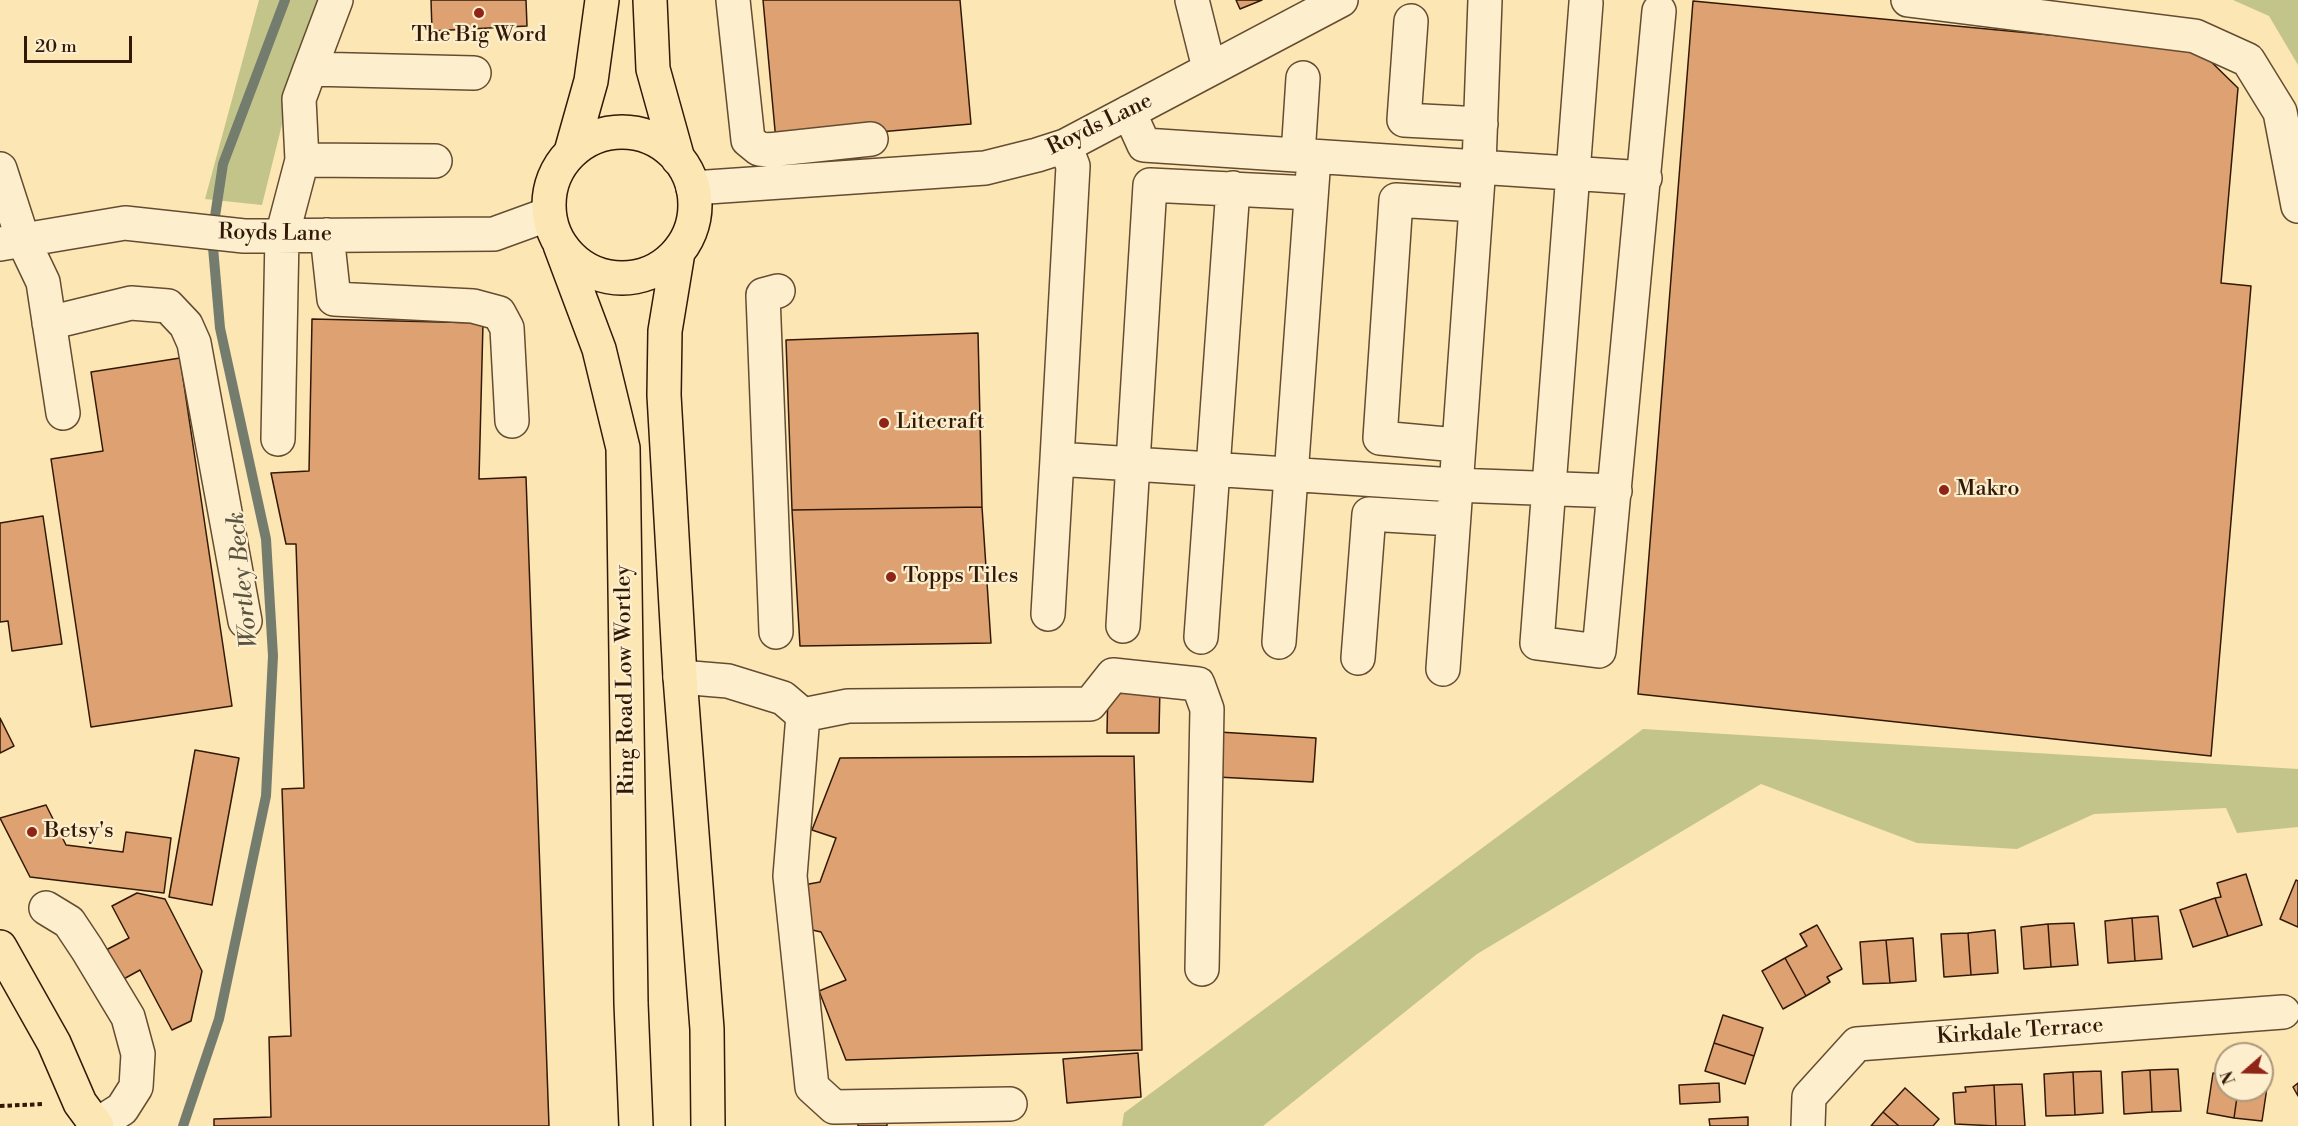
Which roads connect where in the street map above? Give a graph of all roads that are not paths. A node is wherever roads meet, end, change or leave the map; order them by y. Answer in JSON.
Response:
{"nodes":[{"id":1,"x":336,"y":0,"type":"edge"},
{"id":2,"x":602,"y":0,"type":"edge"},
{"id":3,"x":650,"y":0,"type":"edge"},
{"id":4,"x":733,"y":0,"type":"edge"},
{"id":5,"x":1192,"y":0,"type":"edge"},
{"id":6,"x":1341,"y":0,"type":"edge"},
{"id":7,"x":1485,"y":0,"type":"edge"},
{"id":8,"x":1908,"y":0,"type":"edge"},
{"id":9,"x":1586,"y":3,"type":"dead end"},
{"id":10,"x":1659,"y":11,"type":"dead end"},
{"id":11,"x":1411,"y":21,"type":"dead end"},
{"id":12,"x":1209,"y":68,"type":"junction"},
{"id":13,"x":310,"y":69,"type":"junction"},
{"id":14,"x":474,"y":73,"type":"dead end"},
{"id":15,"x":1303,"y":78,"type":"dead end"},
{"id":16,"x":1129,"y":112,"type":"junction"},
{"id":17,"x":1481,"y":124,"type":"junction"},
{"id":18,"x":871,"y":139,"type":"dead end"},
{"id":19,"x":836,"y":142,"type":"junction"},
{"id":20,"x":1065,"y":146,"type":"junction"},
{"id":21,"x":571,"y":152,"type":"junction"},
{"id":22,"x":1306,"y":155,"type":"junction"},
{"id":23,"x":678,"y":159,"type":"junction"},
{"id":24,"x":302,"y":160,"type":"junction"},
{"id":25,"x":435,"y":161,"type":"dead end"},
{"id":26,"x":1479,"y":165,"type":"junction"},
{"id":27,"x":0,"y":170,"type":"edge"},
{"id":28,"x":1573,"y":173,"type":"junction"},
{"id":29,"x":838,"y":178,"type":"junction"},
{"id":30,"x":1645,"y":178,"type":"junction"},
{"id":31,"x":693,"y":188,"type":"junction"},
{"id":32,"x":1233,"y":189,"type":"junction"},
{"id":33,"x":1311,"y":193,"type":"junction"},
{"id":34,"x":1476,"y":205,"type":"junction"},
{"id":35,"x":2298,"y":206,"type":"edge"},
{"id":36,"x":549,"y":214,"type":"junction"},
{"id":37,"x":327,"y":235,"type":"junction"},
{"id":38,"x":282,"y":236,"type":"junction"},
{"id":39,"x":11,"y":242,"type":"edge"},
{"id":40,"x":560,"y":244,"type":"junction"},
{"id":41,"x":678,"y":252,"type":"junction"},
{"id":42,"x":778,"y":291,"type":"dead end"},
{"id":43,"x":49,"y":323,"type":"junction"},
{"id":44,"x":63,"y":413,"type":"dead end"},
{"id":45,"x":512,"y":421,"type":"dead end"},
{"id":46,"x":278,"y":439,"type":"dead end"},
{"id":47,"x":1457,"y":445,"type":"junction"},
{"id":48,"x":1058,"y":459,"type":"junction"},
{"id":49,"x":1134,"y":464,"type":"junction"},
{"id":50,"x":1213,"y":469,"type":"junction"},
{"id":51,"x":1291,"y":474,"type":"junction"},
{"id":52,"x":1454,"y":485,"type":"junction"},
{"id":53,"x":1550,"y":487,"type":"junction"},
{"id":54,"x":1615,"y":491,"type":"junction"},
{"id":55,"x":1452,"y":519,"type":"junction"},
{"id":56,"x":1048,"y":614,"type":"dead end"},
{"id":57,"x":245,"y":621,"type":"dead end"},
{"id":58,"x":1123,"y":626,"type":"dead end"},
{"id":59,"x":776,"y":632,"type":"dead end"},
{"id":60,"x":1201,"y":638,"type":"dead end"},
{"id":61,"x":1279,"y":642,"type":"dead end"},
{"id":62,"x":1358,"y":658,"type":"dead end"},
{"id":63,"x":1443,"y":669,"type":"dead end"},
{"id":64,"x":681,"y":677,"type":"junction"},
{"id":65,"x":803,"y":715,"type":"junction"},
{"id":66,"x":46,"y":908,"type":"dead end"},
{"id":67,"x":0,"y":947,"type":"edge"},
{"id":68,"x":1202,"y":969,"type":"dead end"},
{"id":69,"x":2283,"y":1012,"type":"dead end"},
{"id":70,"x":1010,"y":1104,"type":"dead end"},
{"id":71,"x":820,"y":1113,"type":"edge"},
{"id":72,"x":96,"y":1126,"type":"edge"},
{"id":73,"x":636,"y":1126,"type":"edge"},
{"id":74,"x":708,"y":1126,"type":"edge"},
{"id":75,"x":1808,"y":1126,"type":"edge"}],
"edges":[{"from":1,"to":13,"type":"street"},
{"from":2,"to":21,"type":"main road"},
{"from":3,"to":23,"type":"main road"},
{"from":4,"to":19,"type":"street"},
{"from":5,"to":12,"type":"street"},
{"from":6,"to":12,"type":"street","name":"Royds Lane"},
{"from":7,"to":17,"type":"street"},
{"from":8,"to":35,"type":"street"},
{"from":9,"to":28,"type":"street"},
{"from":10,"to":30,"type":"street"},
{"from":11,"to":17,"type":"street"},
{"from":12,"to":16,"type":"street","name":"Royds Lane"},
{"from":13,"to":14,"type":"street"},
{"from":13,"to":24,"type":"street"},
{"from":15,"to":22,"type":"street"},
{"from":16,"to":20,"type":"street","name":"Royds Lane"},
{"from":16,"to":22,"type":"street"},
{"from":17,"to":26,"type":"street"},
{"from":18,"to":19,"type":"street"},
{"from":19,"to":29,"type":"street"},
{"from":20,"to":29,"type":"street","name":"Royds Lane"},
{"from":20,"to":48,"type":"street"},
{"from":21,"to":23,"type":"main road"},
{"from":21,"to":36,"type":"main road"},
{"from":22,"to":26,"type":"street"},
{"from":22,"to":33,"type":"street"},
{"from":23,"to":31,"type":"main road"},
{"from":24,"to":25,"type":"street"},
{"from":24,"to":38,"type":"street"},
{"from":26,"to":28,"type":"street"},
{"from":26,"to":34,"type":"street"},
{"from":27,"to":39,"type":"street"},
{"from":28,"to":30,"type":"street"},
{"from":28,"to":53,"type":"street"},
{"from":29,"to":31,"type":"street","name":"Royds Lane"},
{"from":30,"to":54,"type":"street"},
{"from":31,"to":41,"type":"main road"},
{"from":32,"to":33,"type":"street"},
{"from":32,"to":49,"type":"street"},
{"from":32,"to":50,"type":"street"},
{"from":33,"to":51,"type":"street"},
{"from":34,"to":47,"type":"street"},
{"from":34,"to":47,"type":"street"},
{"from":36,"to":37,"type":"street","name":"Royds Lane"},
{"from":36,"to":40,"type":"main road"},
{"from":37,"to":38,"type":"street","name":"Royds Lane"},
{"from":37,"to":45,"type":"street"},
{"from":38,"to":39,"type":"street","name":"Royds Lane"},
{"from":38,"to":46,"type":"street"},
{"from":39,"to":43,"type":"street"},
{"from":40,"to":41,"type":"main road"},
{"from":40,"to":73,"type":"main road","name":"Ring Road Low Wortley"},
{"from":41,"to":64,"type":"main road"},
{"from":42,"to":59,"type":"street"},
{"from":43,"to":44,"type":"street"},
{"from":43,"to":57,"type":"street"},
{"from":47,"to":52,"type":"street"},
{"from":48,"to":49,"type":"street"},
{"from":48,"to":56,"type":"street"},
{"from":49,"to":50,"type":"street"},
{"from":49,"to":58,"type":"street"},
{"from":50,"to":51,"type":"street"},
{"from":50,"to":60,"type":"street"},
{"from":51,"to":52,"type":"street"},
{"from":51,"to":61,"type":"street"},
{"from":52,"to":53,"type":"street"},
{"from":52,"to":55,"type":"street"},
{"from":53,"to":54,"type":"street"},
{"from":53,"to":54,"type":"street"},
{"from":55,"to":62,"type":"street"},
{"from":55,"to":63,"type":"street"},
{"from":64,"to":65,"type":"street"},
{"from":64,"to":74,"type":"main road"},
{"from":65,"to":68,"type":"street"},
{"from":65,"to":71,"type":"street"},
{"from":66,"to":72,"type":"street"},
{"from":67,"to":72,"type":"main road"},
{"from":69,"to":75,"type":"street","name":"Kirkdale Terrace"},
{"from":70,"to":71,"type":"street"}]}
